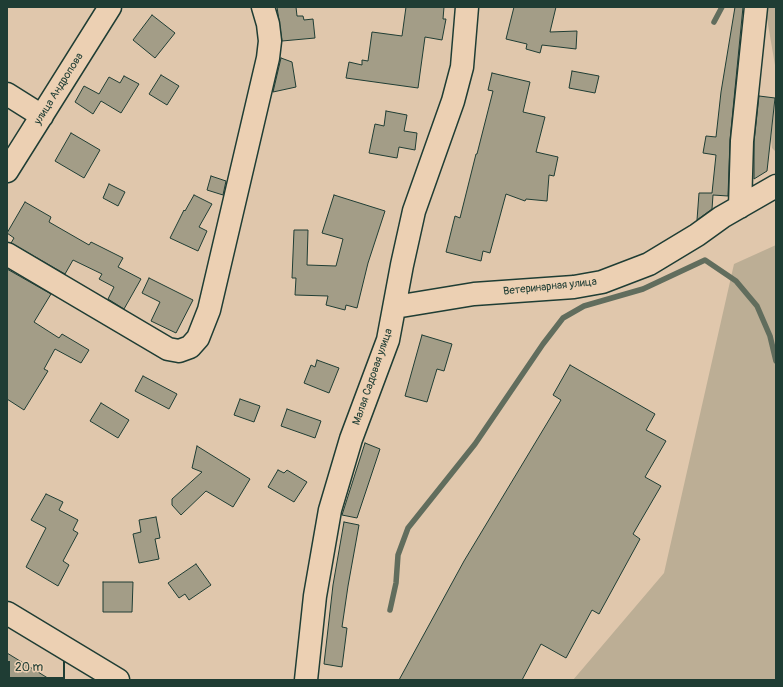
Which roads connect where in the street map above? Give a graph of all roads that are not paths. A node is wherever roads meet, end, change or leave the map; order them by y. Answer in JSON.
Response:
{"nodes":[{"id":1,"x":110,"y":7,"type":"edge"},
{"id":2,"x":263,"y":7,"type":"edge"},
{"id":3,"x":467,"y":7,"type":"edge"},
{"id":4,"x":756,"y":7,"type":"edge"},
{"id":5,"x":7,"y":94,"type":"edge"},
{"id":6,"x":42,"y":116,"type":"junction"},
{"id":7,"x":7,"y":171,"type":"edge"},
{"id":8,"x":776,"y":186,"type":"edge"},
{"id":9,"x":740,"y":207,"type":"junction"},
{"id":10,"x":7,"y":254,"type":"edge"},
{"id":11,"x":395,"y":307,"type":"junction"},
{"id":12,"x":7,"y":613,"type":"edge"},
{"id":13,"x":107,"y":677,"type":"edge"},
{"id":14,"x":306,"y":680,"type":"edge"}],
"edges":[{"from":1,"to":6,"type":"street","name":"улица Андропова"},
{"from":2,"to":10,"type":"street"},
{"from":3,"to":11,"type":"street","name":"Малая Садовая улица"},
{"from":4,"to":9,"type":"street"},
{"from":5,"to":6,"type":"street"},
{"from":6,"to":7,"type":"street","name":"улица Андропова"},
{"from":8,"to":9,"type":"street","name":"Ветеринарная улица"},
{"from":9,"to":11,"type":"street","name":"Ветеринарная улица"},
{"from":11,"to":14,"type":"street","name":"Малая Садовая улица"},
{"from":12,"to":13,"type":"street"}]}
